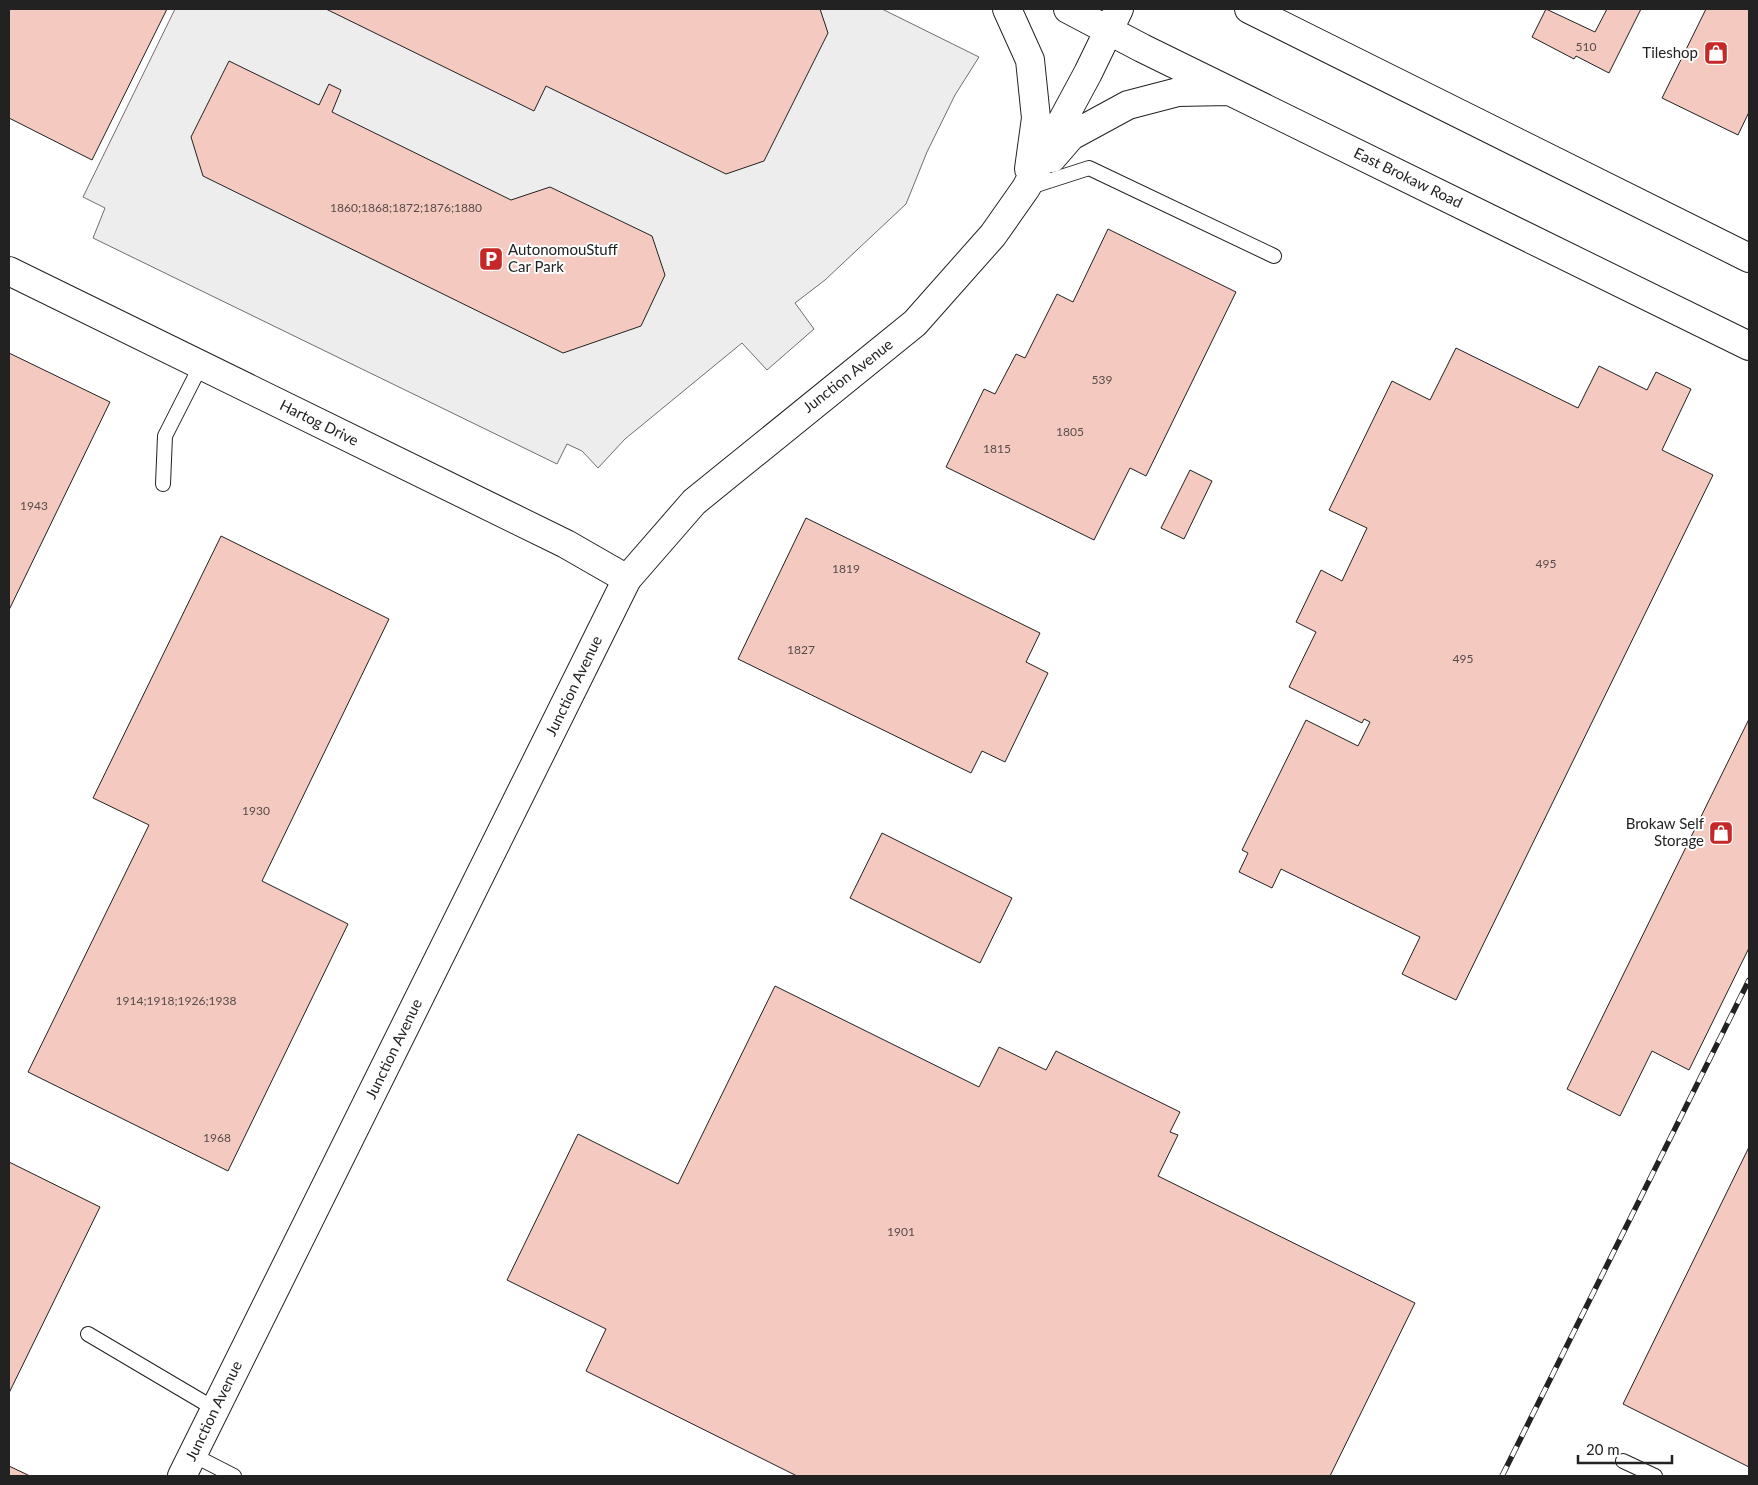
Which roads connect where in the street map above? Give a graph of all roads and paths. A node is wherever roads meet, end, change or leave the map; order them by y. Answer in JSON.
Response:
{"nodes":[{"id":1,"x":1007,"y":9,"type":"edge"},
{"id":2,"x":1068,"y":9,"type":"edge"},
{"id":3,"x":1260,"y":12,"type":"edge"},
{"id":4,"x":1113,"y":19,"type":"edge"},
{"id":5,"x":1231,"y":91,"type":"junction"},
{"id":6,"x":1026,"y":188,"type":"junction"},
{"id":7,"x":1274,"y":256,"type":"dead end"},
{"id":8,"x":1749,"y":258,"type":"edge"},
{"id":9,"x":9,"y":271,"type":"edge"},
{"id":10,"x":1749,"y":346,"type":"edge"},
{"id":11,"x":201,"y":365,"type":"junction"},
{"id":12,"x":163,"y":484,"type":"dead end"},
{"id":13,"x":627,"y":579,"type":"junction"},
{"id":14,"x":88,"y":1334,"type":"dead end"},
{"id":15,"x":216,"y":1409,"type":"junction"},
{"id":16,"x":1623,"y":1461,"type":"dead end"},
{"id":17,"x":188,"y":1466,"type":"edge"},
{"id":18,"x":234,"y":1476,"type":"edge"},
{"id":19,"x":1655,"y":1476,"type":"edge"}],
"edges":[{"from":1,"to":6,"type":"street"},
{"from":2,"to":4,"type":"street","name":"East Brokaw Road"},
{"from":3,"to":8,"type":"street"},
{"from":4,"to":5,"type":"street","name":"East Brokaw Road"},
{"from":4,"to":6,"type":"street","name":"Junction Avenue"},
{"from":5,"to":6,"type":"street"},
{"from":5,"to":10,"type":"street","name":"East Brokaw Road"},
{"from":6,"to":7,"type":"lane"},
{"from":6,"to":13,"type":"street","name":"Junction Avenue"},
{"from":9,"to":11,"type":"street","name":"Hartog Drive"},
{"from":11,"to":12,"type":"lane"},
{"from":11,"to":13,"type":"street","name":"Hartog Drive"},
{"from":13,"to":15,"type":"street","name":"Junction Avenue"},
{"from":14,"to":15,"type":"lane"},
{"from":15,"to":17,"type":"street","name":"Junction Avenue"},
{"from":16,"to":19,"type":"lane"},
{"from":17,"to":18,"type":"lane"}]}
